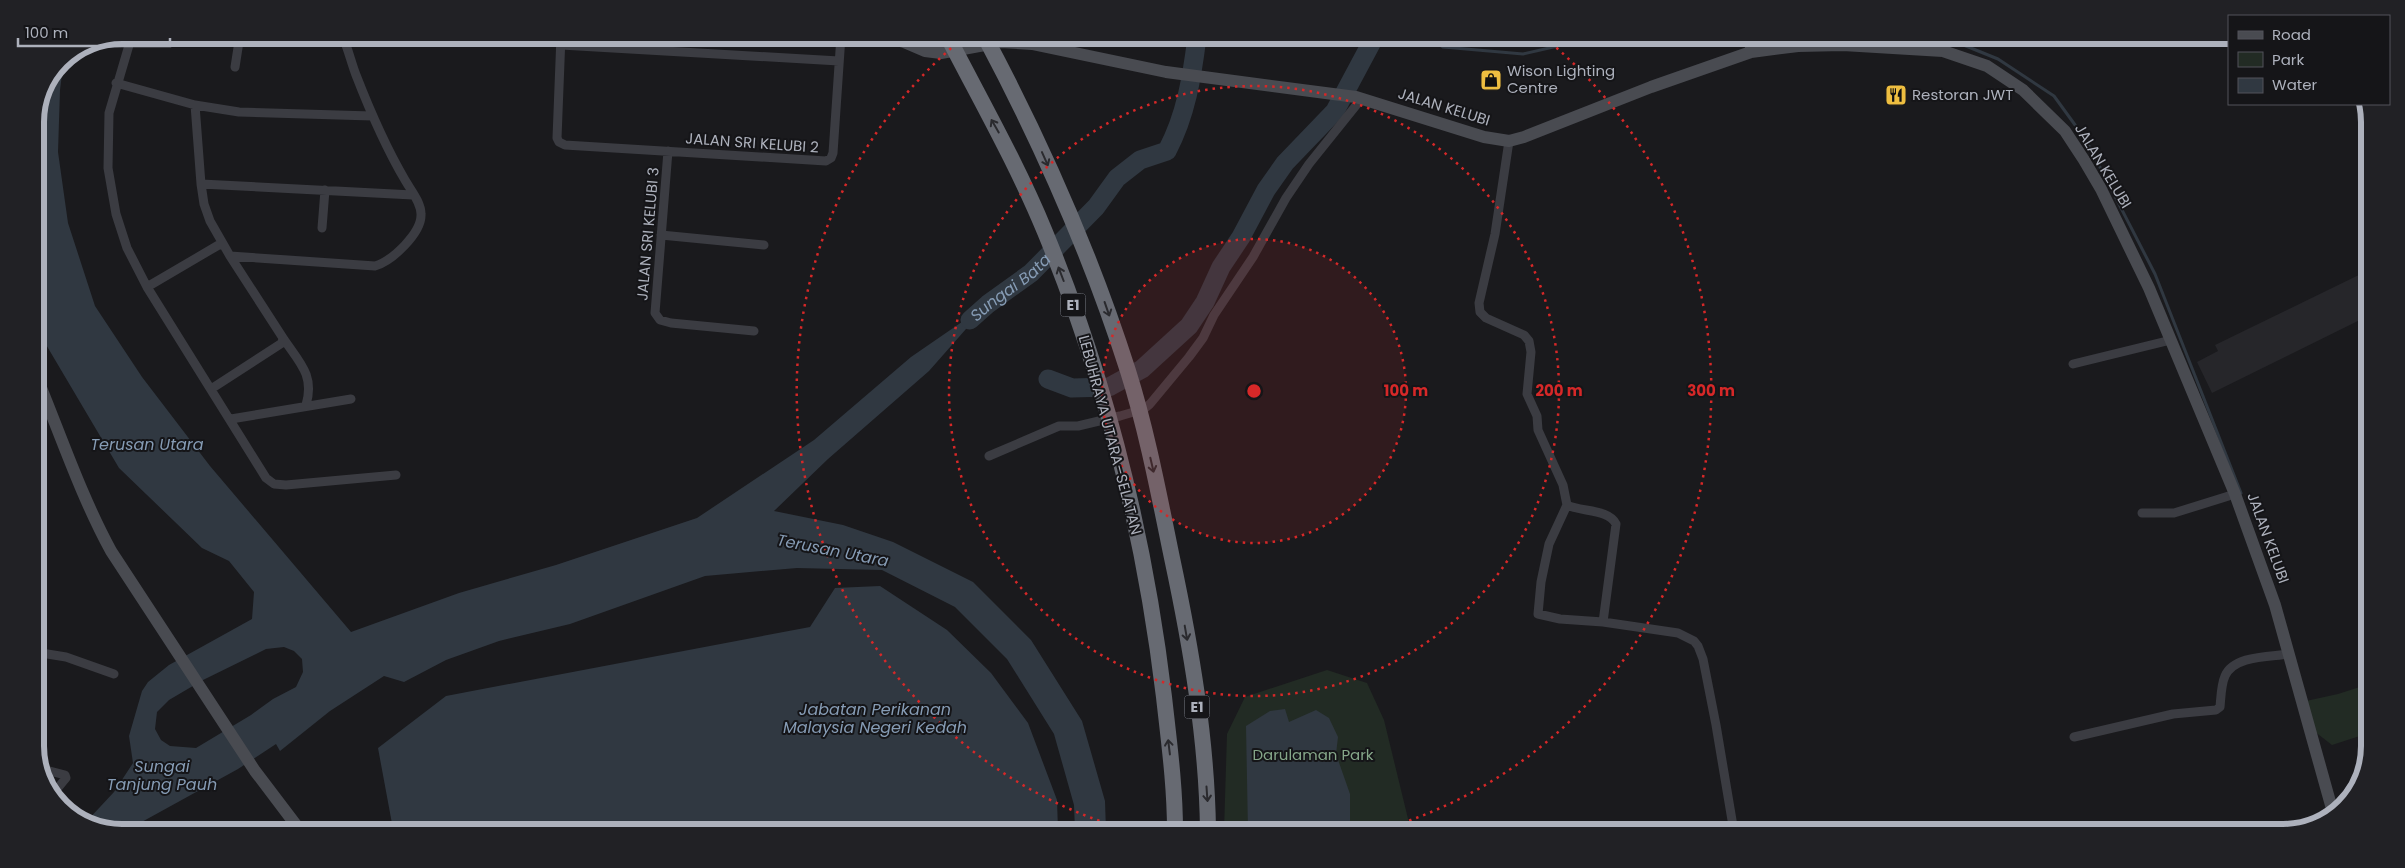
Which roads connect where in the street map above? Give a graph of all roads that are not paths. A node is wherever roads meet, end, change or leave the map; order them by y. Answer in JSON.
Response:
{"nodes":[{"id":1,"x":129,"y":44,"type":"edge"},
{"id":2,"x":239,"y":44,"type":"edge"},
{"id":3,"x":345,"y":44,"type":"edge"},
{"id":4,"x":561,"y":44,"type":"edge"},
{"id":5,"x":614,"y":44,"type":"edge"},
{"id":6,"x":840,"y":44,"type":"edge"},
{"id":7,"x":905,"y":44,"type":"edge"},
{"id":8,"x":952,"y":44,"type":"edge"},
{"id":9,"x":989,"y":44,"type":"edge"},
{"id":10,"x":992,"y":44,"type":"edge"},
{"id":11,"x":1032,"y":44,"type":"edge"},
{"id":12,"x":1065,"y":44,"type":"edge"},
{"id":13,"x":1751,"y":44,"type":"edge"},
{"id":14,"x":1070,"y":52,"type":"junction"},
{"id":15,"x":1752,"y":52,"type":"junction"},
{"id":16,"x":839,"y":61,"type":"junction"},
{"id":17,"x":235,"y":68,"type":"dead end"},
{"id":18,"x":116,"y":83,"type":"junction"},
{"id":19,"x":1359,"y":98,"type":"junction"},
{"id":20,"x":195,"y":105,"type":"junction"},
{"id":21,"x":372,"y":116,"type":"junction"},
{"id":22,"x":1509,"y":140,"type":"junction"},
{"id":23,"x":668,"y":151,"type":"junction"},
{"id":24,"x":200,"y":184,"type":"junction"},
{"id":25,"x":325,"y":190,"type":"junction"},
{"id":26,"x":413,"y":195,"type":"junction"},
{"id":27,"x":322,"y":228,"type":"dead end"},
{"id":28,"x":661,"y":235,"type":"junction"},
{"id":29,"x":222,"y":243,"type":"junction"},
{"id":30,"x":764,"y":245,"type":"dead end"},
{"id":31,"x":230,"y":256,"type":"junction"},
{"id":32,"x":147,"y":287,"type":"junction"},
{"id":33,"x":754,"y":331,"type":"dead end"},
{"id":34,"x":283,"y":338,"type":"junction"},
{"id":35,"x":2171,"y":340,"type":"junction"},
{"id":36,"x":2073,"y":364,"type":"dead end"},
{"id":37,"x":211,"y":389,"type":"junction"},
{"id":38,"x":44,"y":397,"type":"edge"},
{"id":39,"x":351,"y":399,"type":"dead end"},
{"id":40,"x":306,"y":406,"type":"junction"},
{"id":41,"x":230,"y":419,"type":"junction"},
{"id":42,"x":989,"y":456,"type":"dead end"},
{"id":43,"x":396,"y":475,"type":"dead end"},
{"id":44,"x":2235,"y":494,"type":"junction"},
{"id":45,"x":1567,"y":506,"type":"junction"},
{"id":46,"x":2142,"y":513,"type":"dead end"},
{"id":47,"x":1603,"y":622,"type":"junction"},
{"id":48,"x":44,"y":653,"type":"edge"},
{"id":49,"x":2289,"y":654,"type":"junction"},
{"id":50,"x":114,"y":674,"type":"dead end"},
{"id":51,"x":2074,"y":737,"type":"dead end"},
{"id":52,"x":48,"y":770,"type":"edge"},
{"id":53,"x":57,"y":789,"type":"edge"},
{"id":54,"x":2332,"y":807,"type":"edge"},
{"id":55,"x":295,"y":824,"type":"edge"},
{"id":56,"x":1175,"y":824,"type":"edge"},
{"id":57,"x":1208,"y":824,"type":"edge"},
{"id":58,"x":1733,"y":824,"type":"edge"}],
"edges":[{"from":1,"to":18,"type":"street"},
{"from":2,"to":17,"type":"street"},
{"from":3,"to":21,"type":"street"},
{"from":4,"to":23,"type":"street","name":"JALAN SRI KELUBI 3"},
{"from":5,"to":16,"type":"street"},
{"from":6,"to":16,"type":"street","name":"JALAN SRI KELUBI 2"},
{"from":7,"to":10,"type":"main road","name":"JALAN KELUBI"},
{"from":56,"to":8,"type":"highway","name":"LEBUHRAYA UTARA–SELATAN","number":"E1","one_way":true},
{"from":9,"to":57,"type":"highway","name":"LEBUHRAYA UTARA–SELATAN","number":"E1","one_way":true},
{"from":11,"to":14,"type":"main road","name":"JALAN KELUBI"},
{"from":12,"to":14,"type":"street"},
{"from":13,"to":15,"type":"main road"},
{"from":14,"to":19,"type":"main road","name":"JALAN KELUBI"},
{"from":15,"to":22,"type":"main road","name":"JALAN KELUBI"},
{"from":15,"to":35,"type":"main road","name":"JALAN KELUBI"},
{"from":16,"to":23,"type":"street","name":"JALAN SRI KELUBI 2"},
{"from":18,"to":20,"type":"street"},
{"from":18,"to":32,"type":"street"},
{"from":19,"to":22,"type":"main road","name":"JALAN KELUBI"},
{"from":19,"to":42,"type":"street"},
{"from":20,"to":21,"type":"street"},
{"from":20,"to":24,"type":"street"},
{"from":21,"to":26,"type":"street"},
{"from":22,"to":45,"type":"street"},
{"from":23,"to":28,"type":"street","name":"JALAN SRI KELUBI 3"},
{"from":24,"to":25,"type":"street"},
{"from":24,"to":29,"type":"street"},
{"from":25,"to":26,"type":"street"},
{"from":25,"to":27,"type":"street"},
{"from":26,"to":31,"type":"street"},
{"from":28,"to":30,"type":"street"},
{"from":28,"to":33,"type":"street","name":"JALAN SRI KELUBI 3"},
{"from":29,"to":31,"type":"street"},
{"from":29,"to":32,"type":"street"},
{"from":31,"to":34,"type":"street"},
{"from":32,"to":37,"type":"street"},
{"from":34,"to":37,"type":"street"},
{"from":34,"to":40,"type":"street"},
{"from":35,"to":36,"type":"street"},
{"from":35,"to":44,"type":"main road","name":"JALAN KELUBI"},
{"from":37,"to":41,"type":"street"},
{"from":38,"to":55,"type":"main road"},
{"from":39,"to":40,"type":"street"},
{"from":40,"to":41,"type":"street"},
{"from":41,"to":43,"type":"street"},
{"from":44,"to":46,"type":"street"},
{"from":44,"to":49,"type":"main road","name":"JALAN KELUBI"},
{"from":45,"to":47,"type":"street"},
{"from":45,"to":47,"type":"street"},
{"from":47,"to":58,"type":"street"},
{"from":48,"to":50,"type":"street"},
{"from":49,"to":51,"type":"street"},
{"from":49,"to":54,"type":"main road","name":"JALAN KELUBI"},
{"from":52,"to":53,"type":"street"}]}
